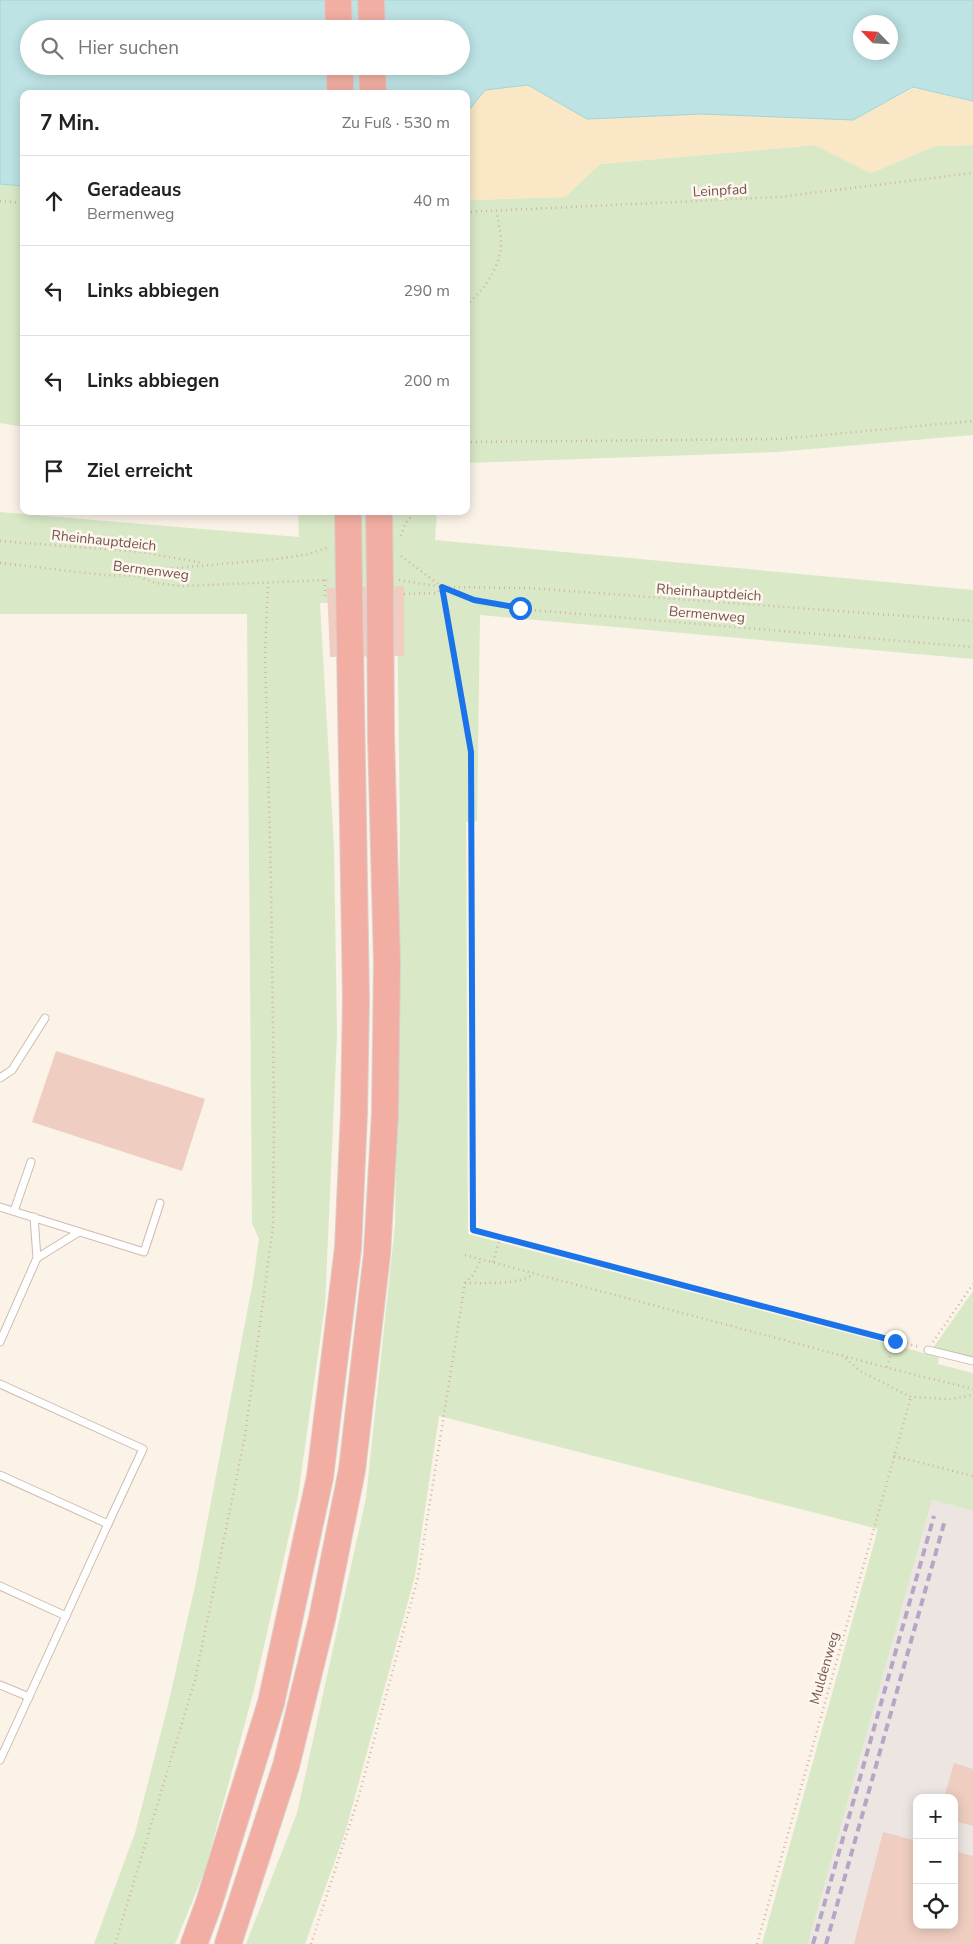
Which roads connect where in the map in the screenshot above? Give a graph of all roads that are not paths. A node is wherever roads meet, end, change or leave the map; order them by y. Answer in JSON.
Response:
{"nodes":[{"id":1,"x":338,"y":0,"type":"edge"},
{"id":2,"x":371,"y":0,"type":"edge"},
{"id":3,"x":339,"y":20,"type":"edge"},
{"id":4,"x":372,"y":20,"type":"edge"},
{"id":5,"x":340,"y":75,"type":"edge"},
{"id":6,"x":372,"y":75,"type":"edge"},
{"id":7,"x":340,"y":90,"type":"edge"},
{"id":8,"x":373,"y":90,"type":"edge"},
{"id":9,"x":347,"y":515,"type":"edge"},
{"id":10,"x":380,"y":515,"type":"edge"},
{"id":11,"x":45,"y":1018,"type":"dead end"},
{"id":12,"x":0,"y":1078,"type":"edge"},
{"id":13,"x":30,"y":1162,"type":"dead end"},
{"id":14,"x":160,"y":1203,"type":"dead end"},
{"id":15,"x":0,"y":1207,"type":"edge"},
{"id":16,"x":14,"y":1211,"type":"junction"},
{"id":17,"x":34,"y":1217,"type":"junction"},
{"id":18,"x":79,"y":1232,"type":"junction"},
{"id":19,"x":37,"y":1258,"type":"junction"},
{"id":20,"x":0,"y":1342,"type":"edge"},
{"id":21,"x":928,"y":1350,"type":"road end"},
{"id":22,"x":973,"y":1361,"type":"edge"},
{"id":23,"x":0,"y":1384,"type":"edge"},
{"id":24,"x":0,"y":1475,"type":"edge"},
{"id":25,"x":108,"y":1524,"type":"junction"},
{"id":26,"x":0,"y":1586,"type":"edge"},
{"id":27,"x":66,"y":1616,"type":"junction"},
{"id":28,"x":0,"y":1685,"type":"edge"},
{"id":29,"x":29,"y":1698,"type":"junction"},
{"id":30,"x":0,"y":1760,"type":"edge"},
{"id":31,"x":194,"y":1944,"type":"edge"},
{"id":32,"x":228,"y":1944,"type":"edge"}],
"edges":[{"from":1,"to":3,"type":"highway"},
{"from":2,"to":4,"type":"highway"},
{"from":5,"to":7,"type":"highway"},
{"from":6,"to":8,"type":"highway"},
{"from":9,"to":31,"type":"highway","bridge":true},
{"from":10,"to":32,"type":"highway","bridge":true},
{"from":11,"to":12,"type":"lane"},
{"from":13,"to":16,"type":"lane"},
{"from":14,"to":18,"type":"lane"},
{"from":15,"to":16,"type":"lane"},
{"from":16,"to":17,"type":"lane"},
{"from":17,"to":18,"type":"lane"},
{"from":17,"to":19,"type":"lane"},
{"from":18,"to":19,"type":"lane"},
{"from":19,"to":20,"type":"lane"},
{"from":21,"to":22,"type":"lane"},
{"from":23,"to":25,"type":"lane"},
{"from":24,"to":25,"type":"lane"},
{"from":25,"to":27,"type":"lane"},
{"from":26,"to":27,"type":"lane"},
{"from":27,"to":29,"type":"lane"},
{"from":28,"to":29,"type":"lane"},
{"from":29,"to":30,"type":"lane"}]}
